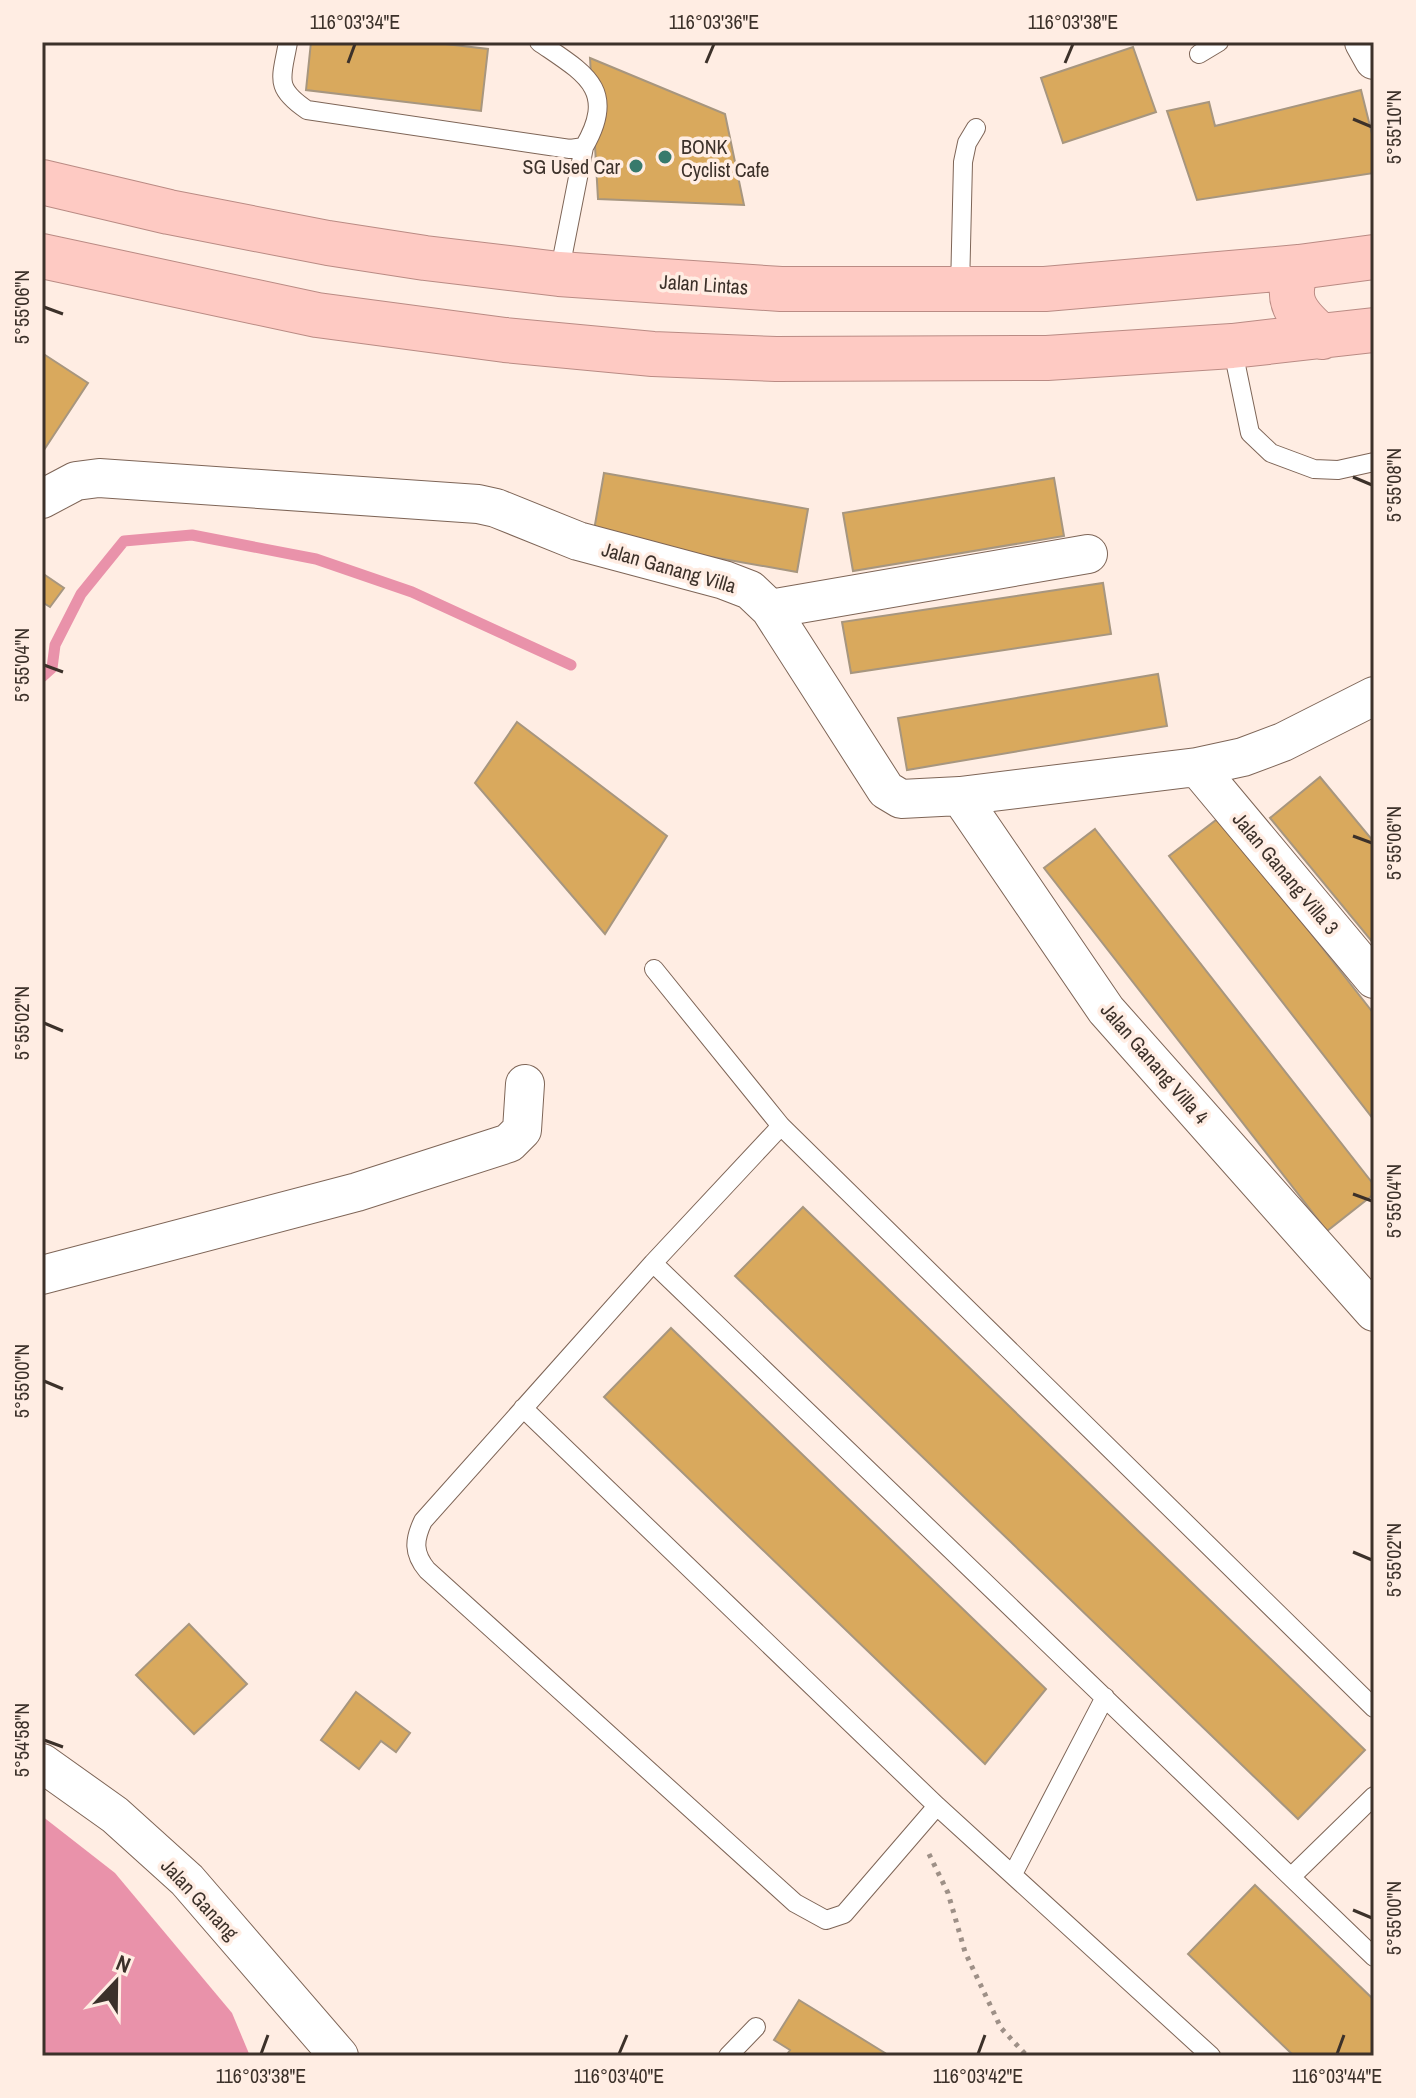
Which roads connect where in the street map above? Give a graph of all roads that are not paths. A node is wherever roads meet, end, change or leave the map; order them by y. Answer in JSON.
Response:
{"nodes":[{"id":1,"x":288,"y":42,"type":"edge"},
{"id":2,"x":539,"y":42,"type":"edge"},
{"id":3,"x":1219,"y":42,"type":"edge"},
{"id":4,"x":1364,"y":42,"type":"edge"},
{"id":5,"x":1199,"y":54,"type":"dead end"},
{"id":6,"x":1374,"y":60,"type":"edge"},
{"id":7,"x":976,"y":128,"type":"dead end"},
{"id":8,"x":584,"y":147,"type":"junction"},
{"id":9,"x":42,"y":182,"type":"edge"},
{"id":10,"x":42,"y":256,"type":"edge"},
{"id":11,"x":1374,"y":257,"type":"edge"},
{"id":12,"x":1299,"y":267,"type":"junction"},
{"id":13,"x":559,"y":274,"type":"junction"},
{"id":14,"x":960,"y":289,"type":"junction"},
{"id":15,"x":1374,"y":330,"type":"edge"},
{"id":16,"x":1322,"y":337,"type":"junction"},
{"id":17,"x":1232,"y":346,"type":"junction"},
{"id":18,"x":1374,"y":462,"type":"edge"},
{"id":19,"x":42,"y":499,"type":"edge"},
{"id":20,"x":1088,"y":554,"type":"dead end"},
{"id":21,"x":770,"y":609,"type":"junction"},
{"id":22,"x":1374,"y":696,"type":"edge"},
{"id":23,"x":1197,"y":767,"type":"junction"},
{"id":24,"x":960,"y":796,"type":"junction"},
{"id":25,"x":654,"y":969,"type":"dead end"},
{"id":26,"x":1374,"y":979,"type":"edge"},
{"id":27,"x":525,"y":1084,"type":"dead end"},
{"id":28,"x":781,"y":1126,"type":"junction"},
{"id":29,"x":653,"y":1263,"type":"junction"},
{"id":30,"x":42,"y":1275,"type":"edge"},
{"id":31,"x":1374,"y":1312,"type":"edge"},
{"id":32,"x":523,"y":1408,"type":"junction"},
{"id":33,"x":1105,"y":1697,"type":"junction"},
{"id":34,"x":1374,"y":1708,"type":"edge"},
{"id":35,"x":42,"y":1763,"type":"edge"},
{"id":36,"x":1374,"y":1796,"type":"edge"},
{"id":37,"x":937,"y":1806,"type":"junction"},
{"id":38,"x":1013,"y":1874,"type":"junction"},
{"id":39,"x":1292,"y":1876,"type":"junction"},
{"id":40,"x":1374,"y":1957,"type":"edge"},
{"id":41,"x":756,"y":2027,"type":"dead end"},
{"id":42,"x":339,"y":2056,"type":"edge"},
{"id":43,"x":728,"y":2056,"type":"edge"},
{"id":44,"x":1211,"y":2056,"type":"edge"}],
"edges":[{"from":1,"to":8,"type":"lane"},
{"from":2,"to":8,"type":"lane"},
{"from":3,"to":5,"type":"lane"},
{"from":4,"to":6,"type":"street"},
{"from":7,"to":14,"type":"lane"},
{"from":8,"to":13,"type":"lane"},
{"from":9,"to":13,"type":"highway","name":"Jalan Lintas"},
{"from":10,"to":17,"type":"highway"},
{"from":11,"to":12,"type":"highway","name":"Jalan Lintas"},
{"from":12,"to":14,"type":"highway","name":"Jalan Lintas"},
{"from":12,"to":16,"type":"highway"},
{"from":13,"to":14,"type":"highway","name":"Jalan Lintas"},
{"from":15,"to":16,"type":"highway"},
{"from":16,"to":17,"type":"highway"},
{"from":17,"to":18,"type":"lane"},
{"from":19,"to":21,"type":"street","name":"Jalan Ganang Villa"},
{"from":20,"to":21,"type":"street"},
{"from":21,"to":24,"type":"street","name":"Jalan Ganang Villa"},
{"from":22,"to":23,"type":"street","name":"Jalan Ganang Villa"},
{"from":23,"to":24,"type":"street","name":"Jalan Ganang Villa"},
{"from":23,"to":26,"type":"street","name":"Jalan Ganang Villa 3"},
{"from":24,"to":31,"type":"street","name":"Jalan Ganang Villa 4"},
{"from":25,"to":28,"type":"lane"},
{"from":27,"to":30,"type":"street"},
{"from":28,"to":29,"type":"lane"},
{"from":28,"to":34,"type":"lane"},
{"from":29,"to":32,"type":"lane"},
{"from":29,"to":33,"type":"lane"},
{"from":32,"to":37,"type":"lane"},
{"from":32,"to":37,"type":"lane"},
{"from":33,"to":38,"type":"lane"},
{"from":33,"to":39,"type":"lane"},
{"from":35,"to":42,"type":"street","name":"Jalan Ganang"},
{"from":36,"to":39,"type":"lane"},
{"from":37,"to":38,"type":"lane"},
{"from":38,"to":44,"type":"lane"},
{"from":39,"to":40,"type":"lane"},
{"from":41,"to":43,"type":"lane"}]}
